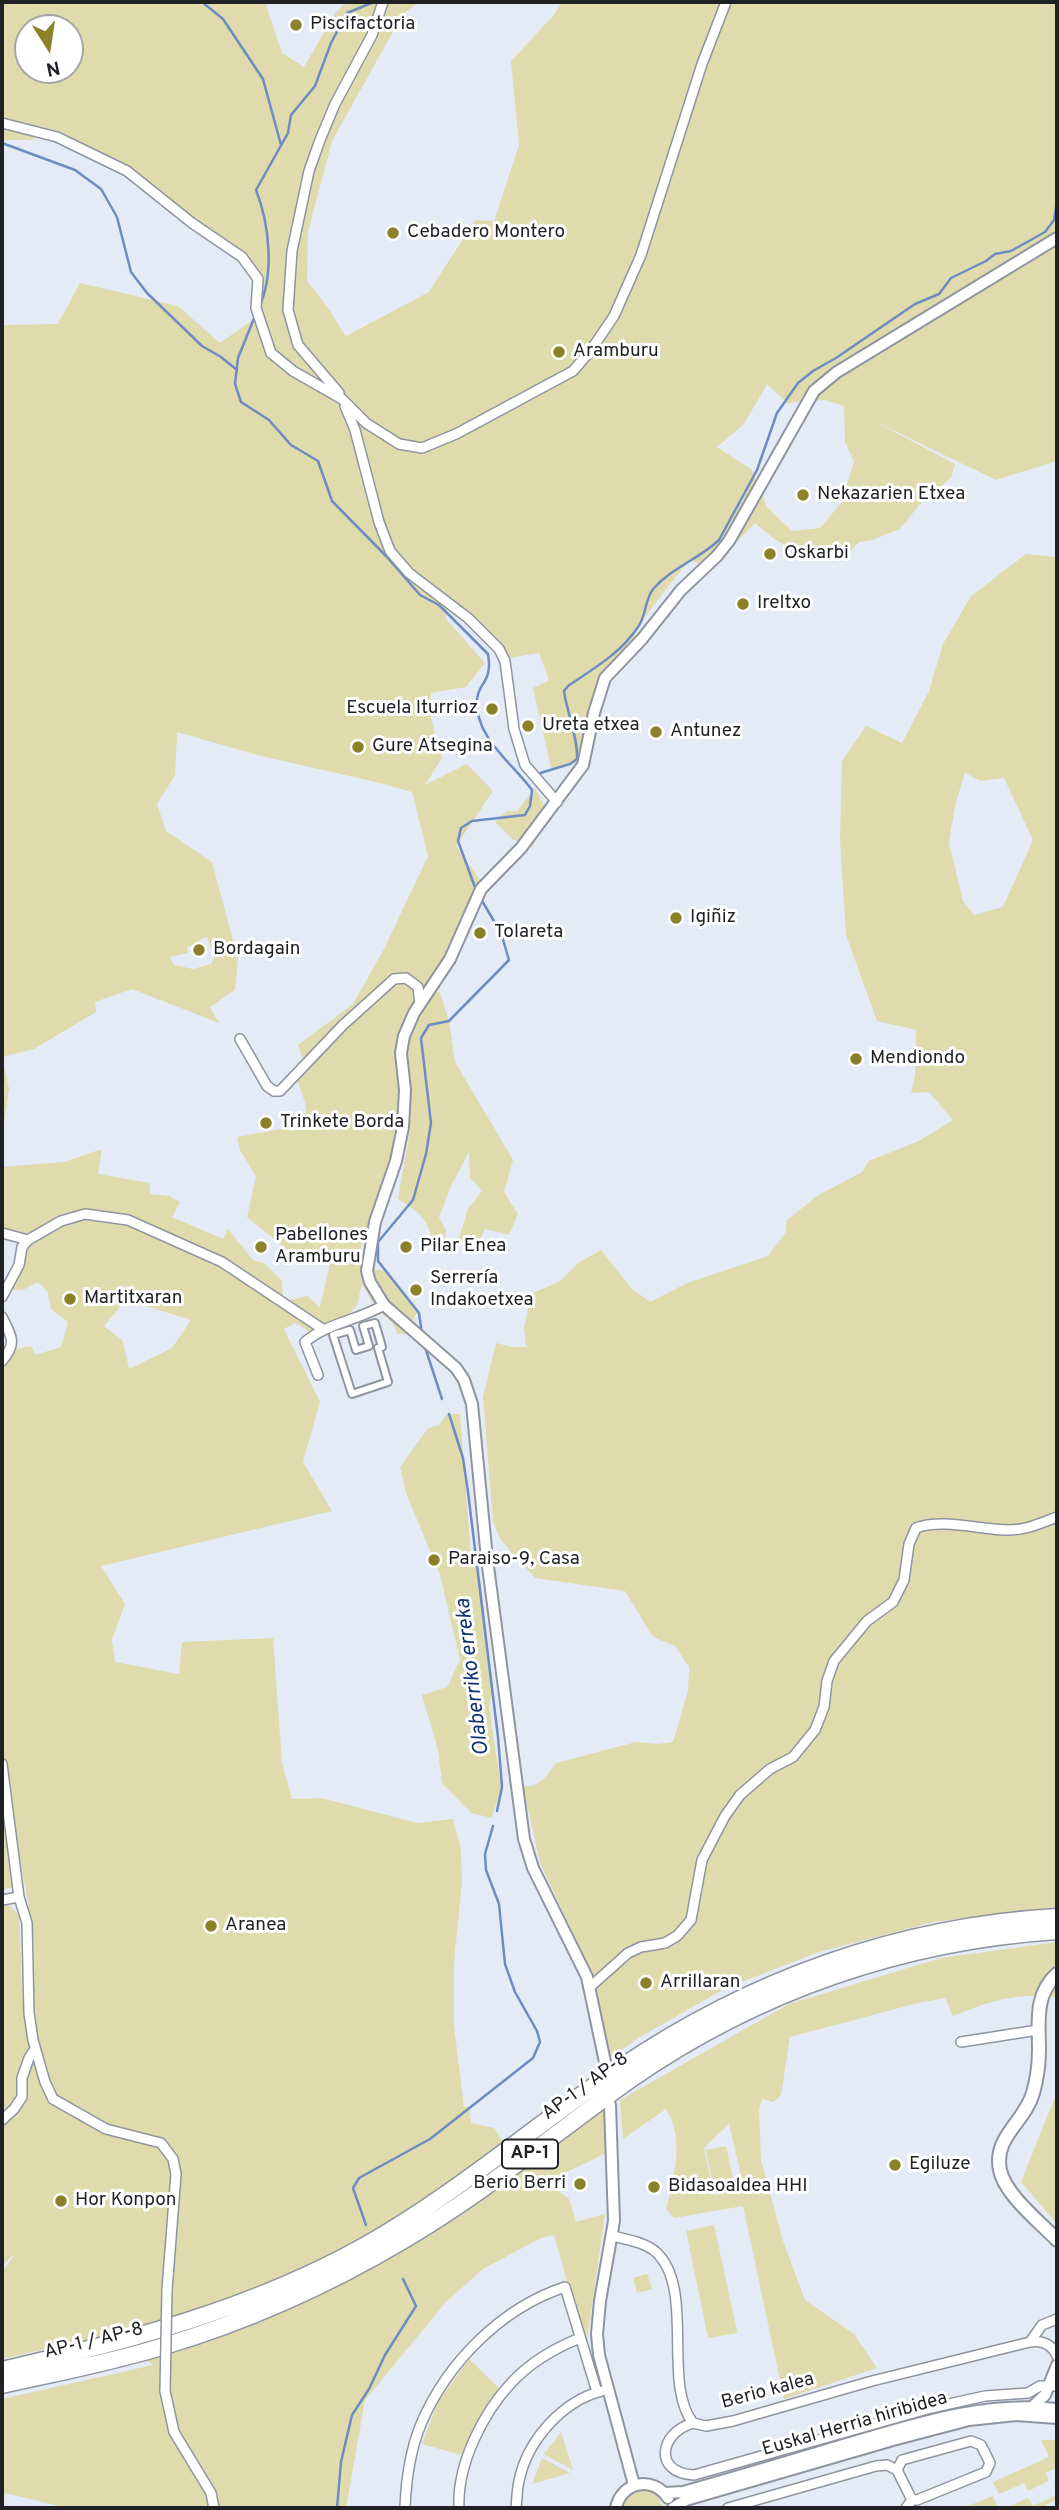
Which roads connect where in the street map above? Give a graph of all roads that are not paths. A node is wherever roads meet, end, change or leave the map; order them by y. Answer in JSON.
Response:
{"nodes":[{"id":1,"x":383,"y":2,"type":"edge"},
{"id":2,"x":726,"y":2,"type":"edge"},
{"id":3,"x":2,"y":123,"type":"edge"},
{"id":4,"x":1057,"y":239,"type":"edge"},
{"id":5,"x":342,"y":399,"type":"junction"},
{"id":6,"x":557,"y":802,"type":"junction"},
{"id":7,"x":420,"y":1004,"type":"junction"},
{"id":8,"x":240,"y":1039,"type":"dead end"},
{"id":9,"x":2,"y":1233,"type":"edge"},
{"id":10,"x":28,"y":1240,"type":"junction"},
{"id":11,"x":2,"y":1297,"type":"edge"},
{"id":12,"x":384,"y":1305,"type":"junction"},
{"id":13,"x":2,"y":1317,"type":"edge"},
{"id":14,"x":324,"y":1330,"type":"junction"},
{"id":15,"x":2,"y":1361,"type":"edge"},
{"id":16,"x":318,"y":1375,"type":"dead end"},
{"id":17,"x":352,"y":1394,"type":"joint"},
{"id":18,"x":1057,"y":1517,"type":"edge"},
{"id":19,"x":2,"y":1764,"type":"edge"},
{"id":20,"x":19,"y":1897,"type":"junction"},
{"id":21,"x":2,"y":1900,"type":"edge"},
{"id":22,"x":1057,"y":1917,"type":"edge"},
{"id":23,"x":1057,"y":1931,"type":"edge"},
{"id":24,"x":1057,"y":1974,"type":"edge"},
{"id":25,"x":590,"y":1987,"type":"junction"},
{"id":26,"x":1038,"y":2030,"type":"junction"},
{"id":27,"x":961,"y":2042,"type":"dead end"},
{"id":28,"x":35,"y":2049,"type":"junction"},
{"id":29,"x":606,"y":2062,"type":"dead end"},
{"id":30,"x":610,"y":2105,"type":"dead end"},
{"id":31,"x":2,"y":2120,"type":"edge"},
{"id":32,"x":612,"y":2236,"type":"junction"},
{"id":33,"x":1057,"y":2240,"type":"edge"},
{"id":34,"x":1057,"y":2319,"type":"edge"},
{"id":35,"x":580,"y":2338,"type":"junction"},
{"id":36,"x":1030,"y":2342,"type":"junction"},
{"id":37,"x":1057,"y":2356,"type":"edge"},
{"id":38,"x":1057,"y":2365,"type":"edge"},
{"id":39,"x":2,"y":2370,"type":"edge"},
{"id":40,"x":2,"y":2385,"type":"edge"},
{"id":41,"x":1053,"y":2386,"type":"edge"},
{"id":42,"x":603,"y":2391,"type":"junction"},
{"id":43,"x":1032,"y":2407,"type":"junction"},
{"id":44,"x":1057,"y":2409,"type":"edge"},
{"id":45,"x":1057,"y":2418,"type":"edge"},
{"id":46,"x":693,"y":2423,"type":"junction"},
{"id":47,"x":897,"y":2470,"type":"junction"},
{"id":48,"x":634,"y":2485,"type":"junction"},
{"id":49,"x":665,"y":2493,"type":"junction"},
{"id":50,"x":909,"y":2504,"type":"edge"},
{"id":51,"x":214,"y":2508,"type":"edge"},
{"id":52,"x":405,"y":2508,"type":"edge"},
{"id":53,"x":459,"y":2508,"type":"edge"},
{"id":54,"x":516,"y":2508,"type":"edge"},
{"id":55,"x":616,"y":2508,"type":"edge"},
{"id":56,"x":672,"y":2508,"type":"edge"},
{"id":57,"x":728,"y":2508,"type":"edge"}],
"edges":[{"from":1,"to":5,"type":"street"},
{"from":2,"to":5,"type":"street"},
{"from":3,"to":5,"type":"street"},
{"from":4,"to":6,"type":"street"},
{"from":5,"to":6,"type":"street"},
{"from":6,"to":7,"type":"street"},
{"from":7,"to":8,"type":"street"},
{"from":7,"to":12,"type":"street"},
{"from":9,"to":10,"type":"street"},
{"from":10,"to":11,"type":"street"},
{"from":10,"to":14,"type":"street"},
{"from":12,"to":14,"type":"street"},
{"from":12,"to":25,"type":"street"},
{"from":13,"to":15,"type":"street"},
{"from":14,"to":16,"type":"street"},
{"from":17,"to":17,"type":"street"},
{"from":18,"to":25,"type":"street"},
{"from":19,"to":20,"type":"street"},
{"from":20,"to":21,"type":"street"},
{"from":20,"to":28,"type":"street"},
{"from":22,"to":39,"type":"highway","name":"AP-1 / AP-8","number":"AP-1"},
{"from":23,"to":40,"type":"highway","name":"AP-1 / AP-8","number":"AP-1"},
{"from":24,"to":26,"type":"main road"},
{"from":25,"to":29,"type":"street"},
{"from":26,"to":27,"type":"street"},
{"from":26,"to":33,"type":"main road"},
{"from":28,"to":31,"type":"street"},
{"from":28,"to":51,"type":"street","bridge":true},
{"from":30,"to":32,"type":"street"},
{"from":32,"to":42,"type":"street"},
{"from":32,"to":46,"type":"street"},
{"from":34,"to":36,"type":"street","name":"Berio kalea"},
{"from":35,"to":42,"type":"street"},
{"from":35,"to":52,"type":"street"},
{"from":35,"to":53,"type":"street"},
{"from":36,"to":37,"type":"street"},
{"from":36,"to":46,"type":"street","name":"Berio kalea"},
{"from":38,"to":41,"type":"street"},
{"from":41,"to":43,"type":"street"},
{"from":41,"to":44,"type":"street"},
{"from":41,"to":46,"type":"street"},
{"from":42,"to":48,"type":"street"},
{"from":42,"to":54,"type":"street"},
{"from":43,"to":44,"type":"street","name":"Euskal Herria hiribidea"},
{"from":43,"to":49,"type":"street","name":"Euskal Herria hiribidea"},
{"from":45,"to":56,"type":"street","name":"Euskal Herria hiribidea"},
{"from":47,"to":50,"type":"street"},
{"from":47,"to":50,"type":"street"},
{"from":47,"to":57,"type":"street"},
{"from":48,"to":49,"type":"street"},
{"from":48,"to":55,"type":"street"},
{"from":49,"to":56,"type":"street"}]}
